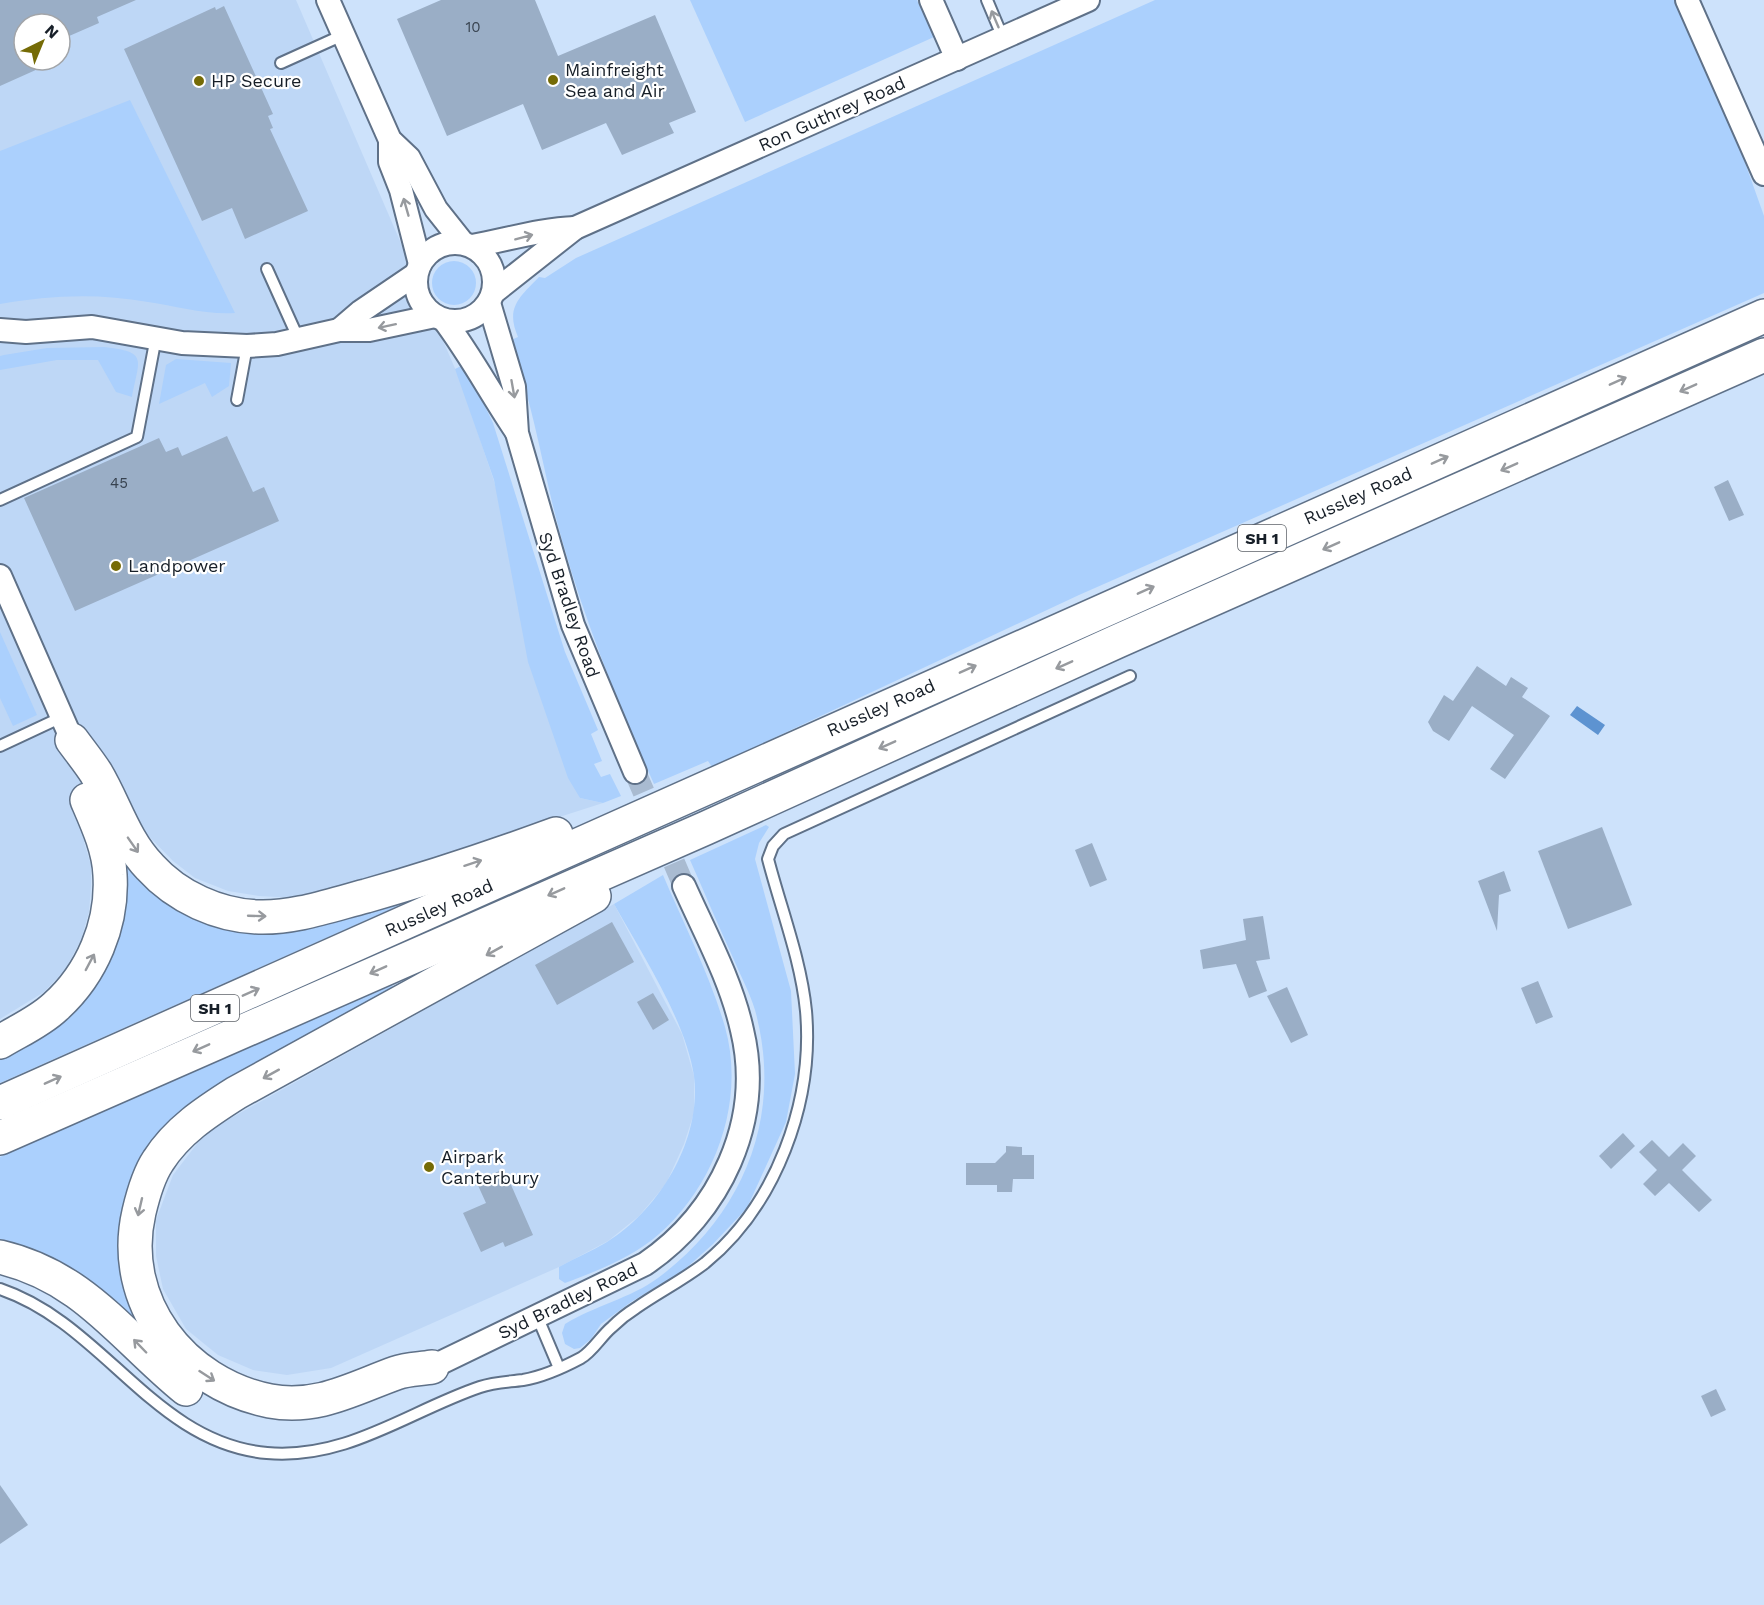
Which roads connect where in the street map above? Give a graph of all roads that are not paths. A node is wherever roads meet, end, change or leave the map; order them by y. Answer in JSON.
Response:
{"nodes":[{"id":1,"x":328,"y":0,"type":"edge"},
{"id":2,"x":931,"y":0,"type":"edge"},
{"id":3,"x":987,"y":0,"type":"edge"},
{"id":4,"x":1088,"y":0,"type":"edge"},
{"id":5,"x":1687,"y":0,"type":"edge"},
{"id":6,"x":343,"y":35,"type":"junction"},
{"id":7,"x":1004,"y":38,"type":"junction"},
{"id":8,"x":957,"y":58,"type":"junction"},
{"id":9,"x":281,"y":63,"type":"dead end"},
{"id":10,"x":390,"y":140,"type":"junction"},
{"id":11,"x":1764,"y":174,"type":"edge"},
{"id":12,"x":575,"y":228,"type":"junction"},
{"id":13,"x":467,"y":244,"type":"junction"},
{"id":14,"x":418,"y":269,"type":"junction"},
{"id":15,"x":267,"y":270,"type":"dead end"},
{"id":16,"x":491,"y":297,"type":"junction"},
{"id":17,"x":1764,"y":316,"type":"edge"},
{"id":18,"x":439,"y":318,"type":"junction"},
{"id":19,"x":0,"y":330,"type":"edge"},
{"id":20,"x":339,"y":330,"type":"junction"},
{"id":21,"x":26,"y":332,"type":"junction"},
{"id":22,"x":156,"y":337,"type":"junction"},
{"id":23,"x":299,"y":340,"type":"junction"},
{"id":24,"x":0,"y":345,"type":"edge"},
{"id":25,"x":247,"y":345,"type":"junction"},
{"id":26,"x":1764,"y":354,"type":"edge"},
{"id":27,"x":237,"y":400,"type":"dead end"},
{"id":28,"x":517,"y":433,"type":"junction"},
{"id":29,"x":0,"y":500,"type":"edge"},
{"id":30,"x":1,"y":582,"type":"edge"},
{"id":31,"x":1130,"y":676,"type":"dead end"},
{"id":32,"x":67,"y":729,"type":"junction"},
{"id":33,"x":0,"y":746,"type":"edge"},
{"id":34,"x":761,"y":762,"type":"junction"},
{"id":35,"x":635,"y":772,"type":"tunnel mouth"},
{"id":36,"x":706,"y":828,"type":"junction"},
{"id":37,"x":684,"y":886,"type":"tunnel mouth"},
{"id":38,"x":0,"y":1041,"type":"edge"},
{"id":39,"x":0,"y":1103,"type":"edge"},
{"id":40,"x":0,"y":1138,"type":"edge"},
{"id":41,"x":0,"y":1257,"type":"edge"},
{"id":42,"x":0,"y":1289,"type":"edge"},
{"id":43,"x":537,"y":1315,"type":"junction"},
{"id":44,"x":432,"y":1366,"type":"junction"},
{"id":45,"x":559,"y":1368,"type":"junction"}],
"edges":[{"from":1,"to":6,"type":"street"},
{"from":2,"to":8,"type":"street"},
{"from":7,"to":3,"type":"lane","one_way":true},
{"from":4,"to":7,"type":"street","name":"Ron Guthrey Road"},
{"from":5,"to":11,"type":"street"},
{"from":6,"to":9,"type":"lane"},
{"from":6,"to":10,"type":"street"},
{"from":7,"to":8,"type":"street","name":"Ron Guthrey Road"},
{"from":8,"to":12,"type":"street","name":"Ron Guthrey Road"},
{"from":10,"to":13,"type":"street"},
{"from":14,"to":10,"type":"street","one_way":true},
{"from":13,"to":12,"type":"street","name":"Ron Guthrey Road","one_way":true},
{"from":12,"to":16,"type":"street","name":"Ron Guthrey Road"},
{"from":13,"to":14,"type":"street"},
{"from":13,"to":16,"type":"street"},
{"from":14,"to":18,"type":"street"},
{"from":14,"to":20,"type":"street"},
{"from":15,"to":23,"type":"lane"},
{"from":16,"to":18,"type":"street"},
{"from":16,"to":28,"type":"street","name":"Syd Bradley Road","one_way":true},
{"from":34,"to":17,"type":"highway","name":"Russley Road","number":"SH 1","one_way":true},
{"from":18,"to":20,"type":"street","one_way":true},
{"from":18,"to":28,"type":"street","name":"Syd Bradley Road"},
{"from":19,"to":21,"type":"street"},
{"from":20,"to":23,"type":"street"},
{"from":21,"to":22,"type":"street"},
{"from":21,"to":24,"type":"street"},
{"from":22,"to":25,"type":"street"},
{"from":22,"to":29,"type":"lane"},
{"from":23,"to":25,"type":"street"},
{"from":25,"to":27,"type":"lane"},
{"from":26,"to":36,"type":"highway","name":"Russley Road","number":"SH 1","one_way":true},
{"from":28,"to":35,"type":"street","name":"Syd Bradley Road"},
{"from":30,"to":32,"type":"street"},
{"from":31,"to":45,"type":"lane"},
{"from":32,"to":33,"type":"lane"},
{"from":32,"to":34,"type":"highway","one_way":true},
{"from":38,"to":32,"type":"highway","one_way":true},
{"from":39,"to":34,"type":"highway","name":"Russley Road","number":"SH 1","one_way":true},
{"from":36,"to":40,"type":"highway","name":"Russley Road","number":"SH 1","one_way":true},
{"from":36,"to":44,"type":"highway","one_way":true},
{"from":37,"to":43,"type":"street","name":"Syd Bradley Road"},
{"from":44,"to":41,"type":"highway","one_way":true},
{"from":42,"to":45,"type":"lane"},
{"from":43,"to":44,"type":"street","name":"Syd Bradley Road"},
{"from":43,"to":45,"type":"lane"}]}
